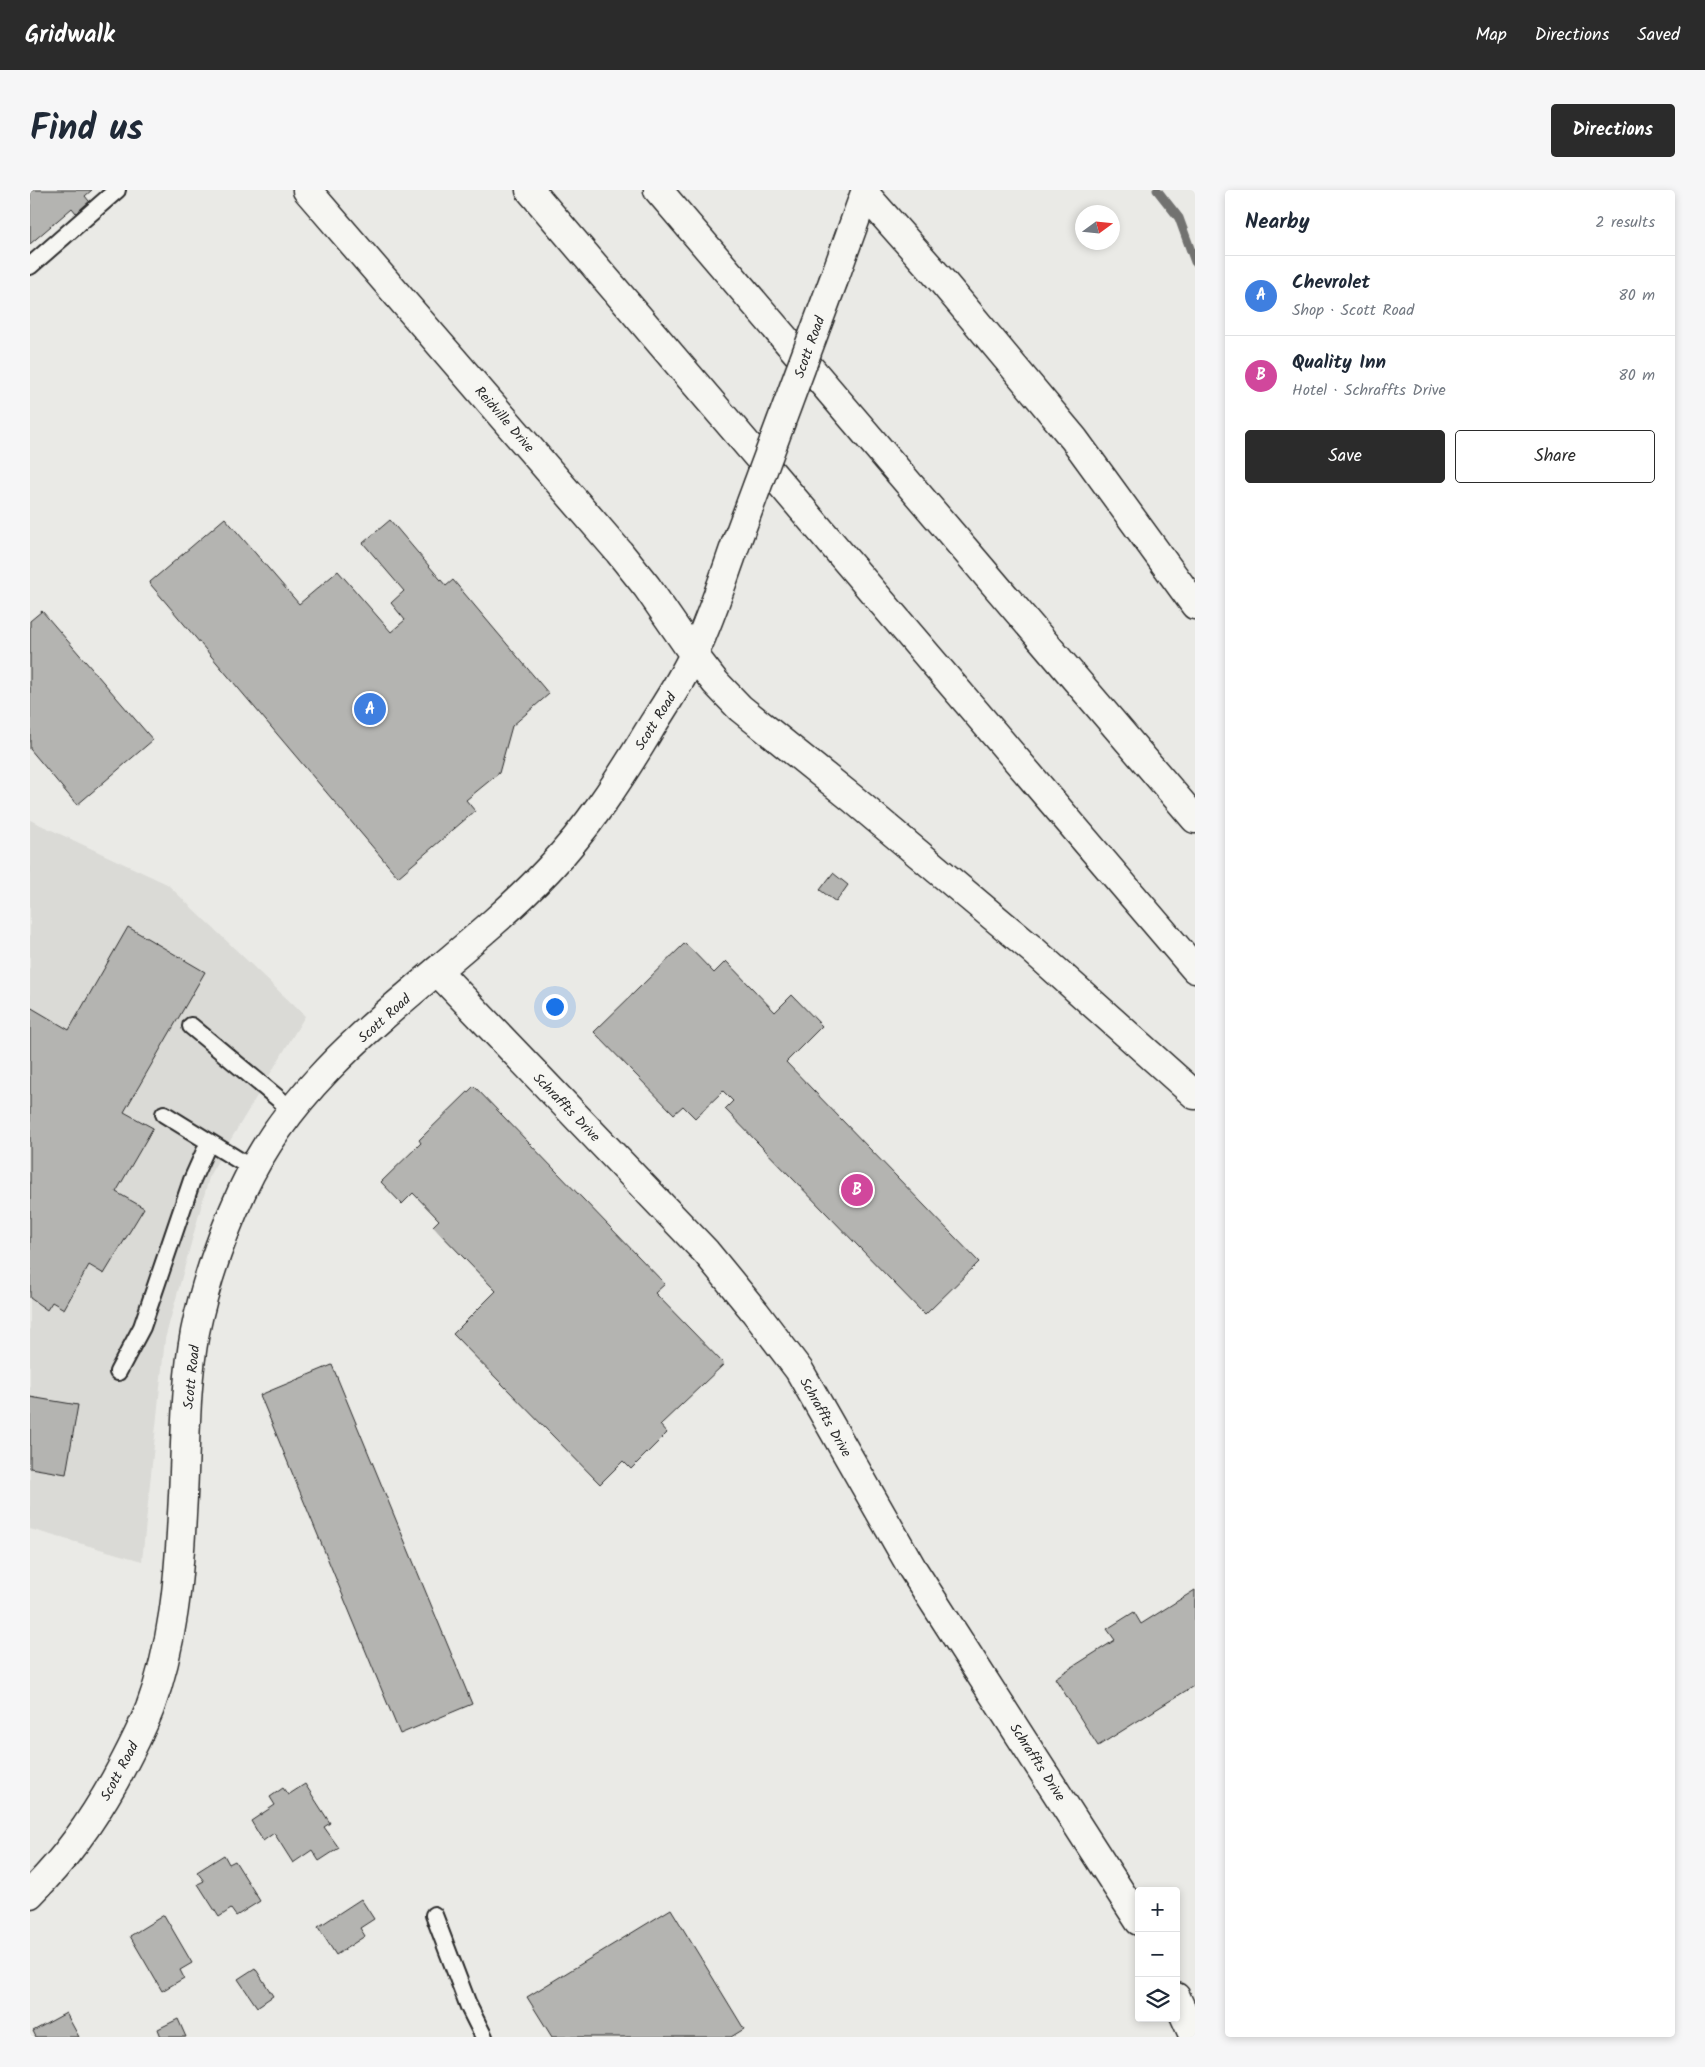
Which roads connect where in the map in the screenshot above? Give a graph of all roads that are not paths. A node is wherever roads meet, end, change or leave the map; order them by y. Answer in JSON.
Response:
{"nodes":[{"id":1,"x":117,"y":190,"type":"edge"},
{"id":2,"x":307,"y":190,"type":"edge"},
{"id":3,"x":530,"y":190,"type":"edge"},
{"id":4,"x":658,"y":190,"type":"edge"},
{"id":5,"x":864,"y":191,"type":"edge"},
{"id":6,"x":30,"y":266,"type":"edge"},
{"id":7,"x":1195,"y":605,"type":"edge"},
{"id":8,"x":694,"y":655,"type":"junction"},
{"id":9,"x":1195,"y":819,"type":"edge"},
{"id":10,"x":1195,"y":969,"type":"edge"},
{"id":11,"x":437,"y":971,"type":"junction"},
{"id":12,"x":191,"y":1026,"type":"dead end"},
{"id":13,"x":1195,"y":1095,"type":"edge"},
{"id":14,"x":292,"y":1110,"type":"junction"},
{"id":15,"x":164,"y":1114,"type":"dead end"},
{"id":16,"x":209,"y":1142,"type":"junction"},
{"id":17,"x":253,"y":1169,"type":"junction"},
{"id":18,"x":118,"y":1372,"type":"dead end"},
{"id":19,"x":30,"y":1894,"type":"edge"},
{"id":20,"x":434,"y":1915,"type":"dead end"},
{"id":21,"x":1135,"y":1915,"type":"edge"},
{"id":22,"x":1180,"y":2006,"type":"edge"},
{"id":23,"x":484,"y":2037,"type":"edge"},
{"id":24,"x":1194,"y":2037,"type":"edge"}],
"edges":[{"from":1,"to":6,"type":"lane"},
{"from":2,"to":8,"type":"main road","name":"Reidville Drive"},
{"from":3,"to":10,"type":"main road"},
{"from":4,"to":9,"type":"main road"},
{"from":5,"to":7,"type":"main road"},
{"from":5,"to":8,"type":"main road","name":"Scott Road","bridge":true},
{"from":8,"to":11,"type":"main road","name":"Scott Road"},
{"from":8,"to":13,"type":"main road","name":"Reidville Drive"},
{"from":11,"to":14,"type":"main road","name":"Scott Road"},
{"from":11,"to":21,"type":"main road","name":"Schraffts Drive"},
{"from":12,"to":14,"type":"lane"},
{"from":14,"to":17,"type":"main road","name":"Scott Road"},
{"from":15,"to":16,"type":"lane"},
{"from":16,"to":17,"type":"lane"},
{"from":16,"to":18,"type":"lane"},
{"from":17,"to":19,"type":"main road","name":"Scott Road"},
{"from":20,"to":23,"type":"lane"},
{"from":22,"to":24,"type":"main road"}]}
